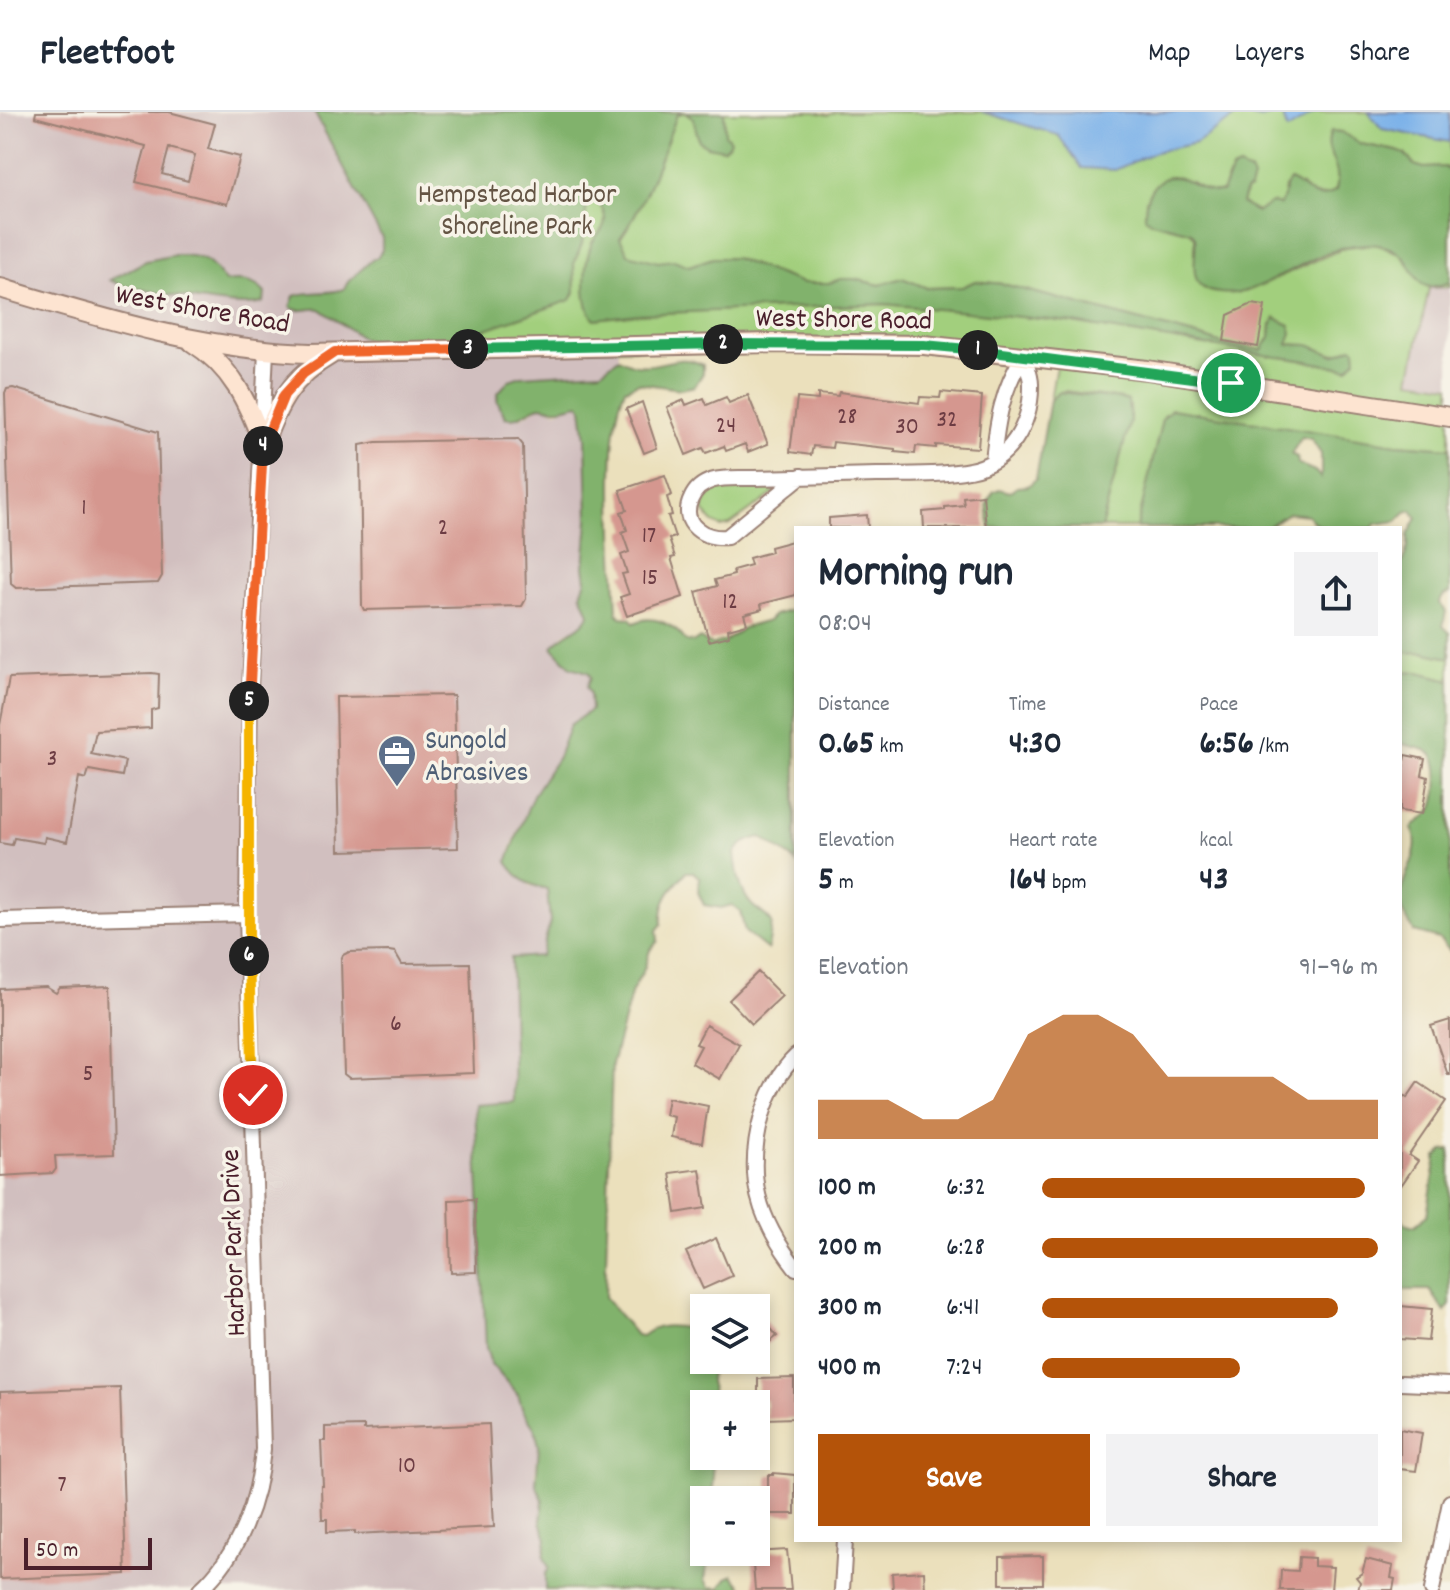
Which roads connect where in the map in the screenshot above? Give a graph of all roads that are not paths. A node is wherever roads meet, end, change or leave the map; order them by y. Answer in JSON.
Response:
{"nodes":[{"id":1,"x":0,"y":288,"type":"edge"},
{"id":2,"x":182,"y":336,"type":"junction"},
{"id":3,"x":266,"y":351,"type":"junction"},
{"id":4,"x":335,"y":352,"type":"junction"},
{"id":5,"x":1024,"y":355,"type":"junction"},
{"id":6,"x":1450,"y":417,"type":"edge"},
{"id":7,"x":263,"y":444,"type":"junction"},
{"id":8,"x":993,"y":461,"type":"junction"},
{"id":9,"x":801,"y":476,"type":"junction"},
{"id":10,"x":247,"y":914,"type":"junction"},
{"id":11,"x":0,"y":920,"type":"edge"},
{"id":12,"x":794,"y":1059,"type":"edge"},
{"id":13,"x":794,"y":1266,"type":"edge"},
{"id":14,"x":1402,"y":1383,"type":"edge"},
{"id":15,"x":1450,"y":1385,"type":"edge"},
{"id":16,"x":1450,"y":1502,"type":"edge"},
{"id":17,"x":845,"y":1542,"type":"edge"},
{"id":18,"x":200,"y":1590,"type":"edge"},
{"id":19,"x":842,"y":1590,"type":"edge"},
{"id":20,"x":1432,"y":1590,"type":"edge"}],
"edges":[{"from":1,"to":2,"type":"main road","name":"West Shore Road"},
{"from":2,"to":3,"type":"main road","name":"West Shore Road"},
{"from":2,"to":7,"type":"main road"},
{"from":3,"to":4,"type":"main road","name":"West Shore Road"},
{"from":3,"to":7,"type":"street","name":"Harbor Park Drive"},
{"from":4,"to":5,"type":"main road","name":"West Shore Road"},
{"from":4,"to":7,"type":"main road"},
{"from":5,"to":6,"type":"main road","name":"West Shore Road"},
{"from":5,"to":8,"type":"street"},
{"from":5,"to":8,"type":"street"},
{"from":7,"to":10,"type":"street","name":"Harbor Park Drive"},
{"from":8,"to":9,"type":"street"},
{"from":9,"to":9,"type":"street"},
{"from":10,"to":11,"type":"street"},
{"from":10,"to":18,"type":"street","name":"Harbor Park Drive"},
{"from":12,"to":13,"type":"street"},
{"from":14,"to":15,"type":"street"},
{"from":16,"to":20,"type":"street"},
{"from":17,"to":19,"type":"street"}]}
